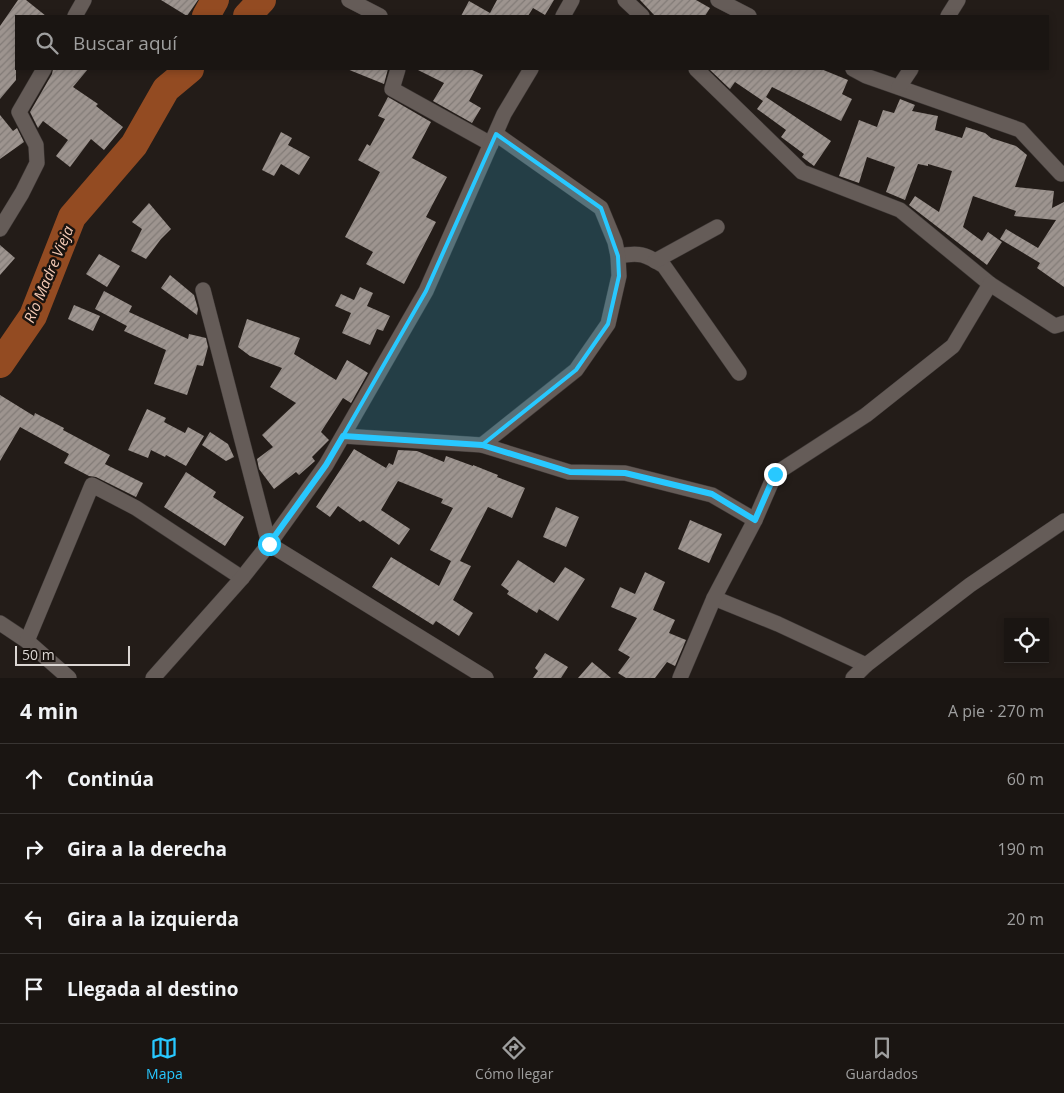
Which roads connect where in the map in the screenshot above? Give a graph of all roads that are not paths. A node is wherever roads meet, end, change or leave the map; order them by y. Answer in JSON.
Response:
{"nodes":[{"id":1,"x":84,"y":0,"type":"edge"},
{"id":2,"x":349,"y":0,"type":"edge"},
{"id":3,"x":572,"y":0,"type":"edge"},
{"id":4,"x":625,"y":0,"type":"edge"},
{"id":5,"x":720,"y":0,"type":"edge"},
{"id":6,"x":958,"y":0,"type":"edge"},
{"id":7,"x":76,"y":15,"type":"edge"},
{"id":8,"x":378,"y":15,"type":"edge"},
{"id":9,"x":563,"y":15,"type":"edge"},
{"id":10,"x":641,"y":15,"type":"edge"},
{"id":11,"x":748,"y":15,"type":"edge"},
{"id":12,"x":949,"y":15,"type":"edge"},
{"id":13,"x":43,"y":70,"type":"edge"},
{"id":14,"x":398,"y":70,"type":"edge"},
{"id":15,"x":531,"y":70,"type":"edge"},
{"id":16,"x":697,"y":70,"type":"edge"},
{"id":17,"x":855,"y":70,"type":"edge"},
{"id":18,"x":910,"y":70,"type":"edge"},
{"id":19,"x":899,"y":88,"type":"junction"},
{"id":20,"x":493,"y":139,"type":"junction"},
{"id":21,"x":1061,"y":174,"type":"dead end"},
{"id":22,"x":717,"y":228,"type":"dead end"},
{"id":23,"x":0,"y":229,"type":"edge"},
{"id":24,"x":618,"y":256,"type":"junction"},
{"id":25,"x":655,"y":261,"type":"junction"},
{"id":26,"x":990,"y":284,"type":"junction"},
{"id":27,"x":203,"y":290,"type":"dead end"},
{"id":28,"x":1061,"y":328,"type":"edge"},
{"id":29,"x":739,"y":373,"type":"dead end"},
{"id":30,"x":343,"y":436,"type":"junction"},
{"id":31,"x":482,"y":445,"type":"junction"},
{"id":32,"x":755,"y":520,"type":"junction"},
{"id":33,"x":1064,"y":521,"type":"edge"},
{"id":34,"x":269,"y":544,"type":"junction"},
{"id":35,"x":242,"y":578,"type":"junction"},
{"id":36,"x":714,"y":598,"type":"junction"},
{"id":37,"x":0,"y":623,"type":"edge"},
{"id":38,"x":27,"y":641,"type":"junction"},
{"id":39,"x":866,"y":665,"type":"junction"},
{"id":40,"x":70,"y":678,"type":"edge"},
{"id":41,"x":153,"y":678,"type":"edge"},
{"id":42,"x":486,"y":678,"type":"edge"},
{"id":43,"x":680,"y":678,"type":"edge"},
{"id":44,"x":853,"y":678,"type":"edge"}],
"edges":[{"from":1,"to":7,"type":"street"},
{"from":2,"to":8,"type":"street"},
{"from":3,"to":9,"type":"street"},
{"from":4,"to":10,"type":"street"},
{"from":5,"to":11,"type":"street"},
{"from":6,"to":12,"type":"street"},
{"from":13,"to":23,"type":"street"},
{"from":14,"to":20,"type":"street"},
{"from":15,"to":20,"type":"street"},
{"from":16,"to":26,"type":"street"},
{"from":17,"to":19,"type":"street"},
{"from":18,"to":19,"type":"street"},
{"from":19,"to":21,"type":"street"},
{"from":20,"to":24,"type":"street"},
{"from":20,"to":30,"type":"street"},
{"from":22,"to":25,"type":"street"},
{"from":24,"to":25,"type":"street"},
{"from":24,"to":31,"type":"street"},
{"from":25,"to":29,"type":"street"},
{"from":26,"to":28,"type":"street"},
{"from":26,"to":32,"type":"street"},
{"from":27,"to":34,"type":"street"},
{"from":30,"to":31,"type":"street"},
{"from":30,"to":34,"type":"street"},
{"from":31,"to":32,"type":"street"},
{"from":32,"to":36,"type":"street"},
{"from":33,"to":39,"type":"street"},
{"from":34,"to":35,"type":"street"},
{"from":34,"to":42,"type":"street"},
{"from":35,"to":38,"type":"street"},
{"from":35,"to":41,"type":"street"},
{"from":36,"to":39,"type":"street"},
{"from":36,"to":43,"type":"street"},
{"from":37,"to":38,"type":"street"},
{"from":38,"to":40,"type":"street"},
{"from":39,"to":44,"type":"street"}]}
